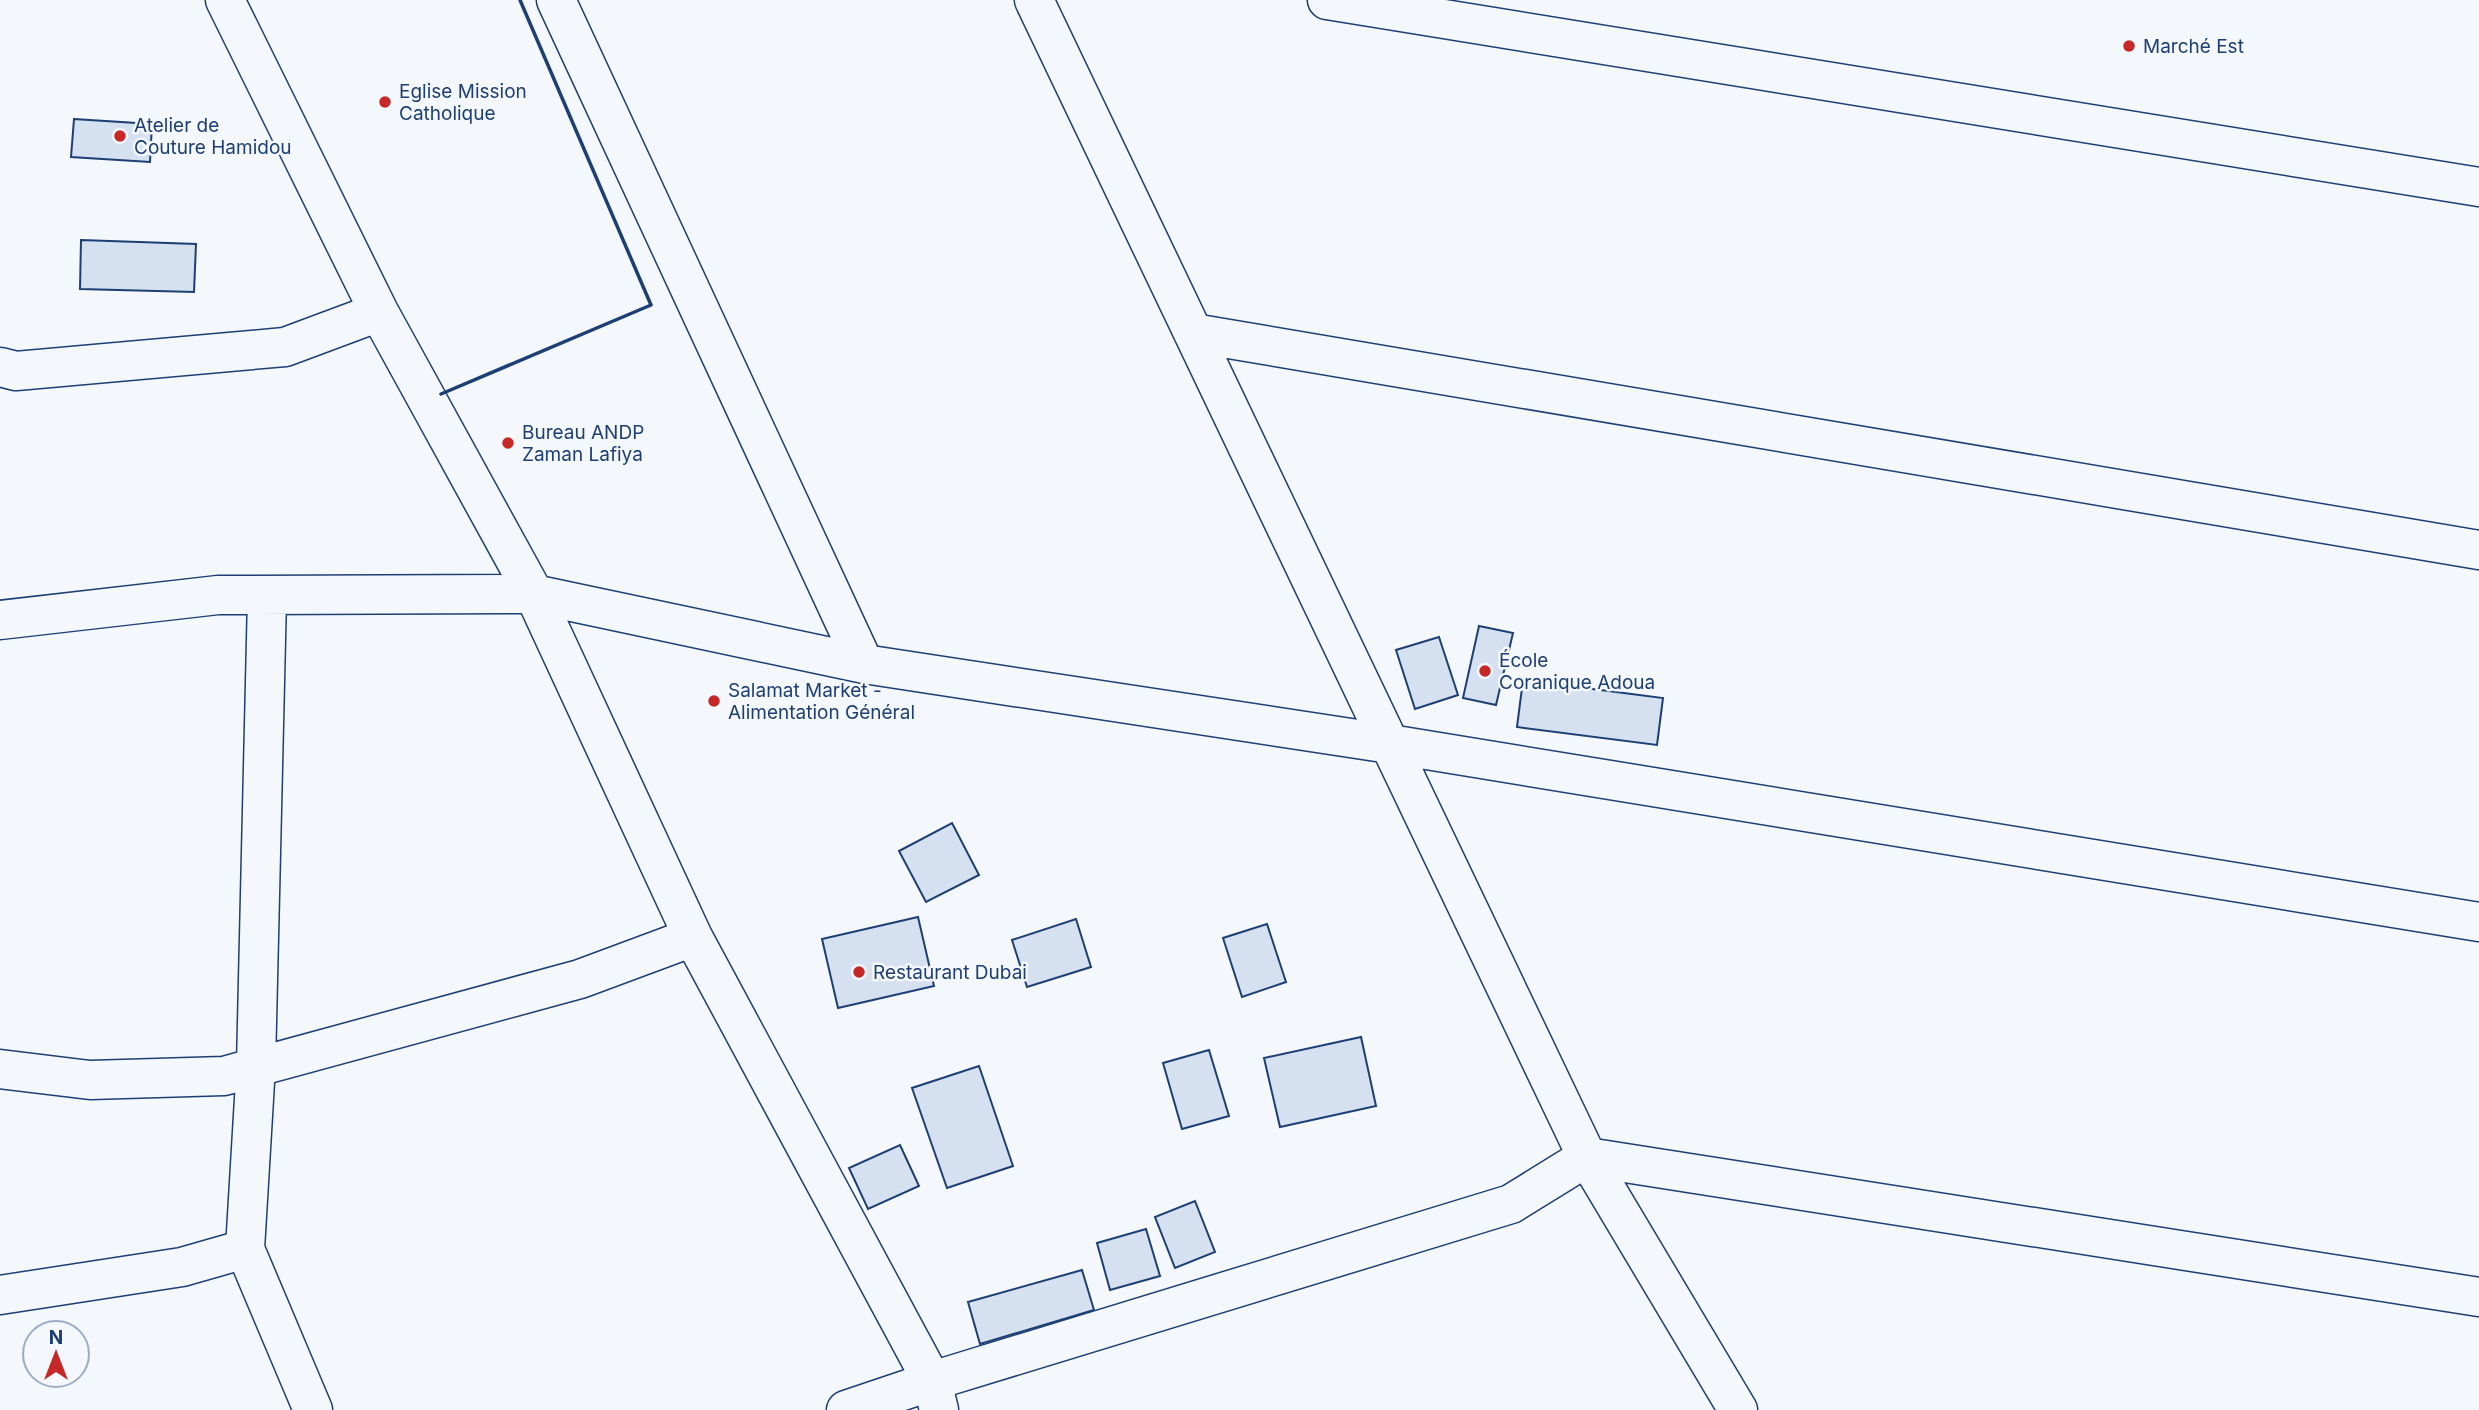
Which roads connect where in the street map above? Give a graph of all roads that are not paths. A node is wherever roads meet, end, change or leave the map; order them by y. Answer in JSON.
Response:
{"nodes":[{"id":1,"x":225,"y":0,"type":"edge"},
{"id":2,"x":556,"y":0,"type":"edge"},
{"id":3,"x":1034,"y":0,"type":"edge"},
{"id":4,"x":1327,"y":0,"type":"edge"},
{"id":5,"x":2479,"y":187,"type":"edge"},
{"id":6,"x":379,"y":312,"type":"junction"},
{"id":7,"x":1193,"y":332,"type":"junction"},
{"id":8,"x":0,"y":367,"type":"edge"},
{"id":9,"x":2479,"y":550,"type":"edge"},
{"id":10,"x":534,"y":594,"type":"junction"},
{"id":11,"x":267,"y":597,"type":"junction"},
{"id":12,"x":0,"y":620,"type":"edge"},
{"id":13,"x":864,"y":664,"type":"junction"},
{"id":14,"x":1390,"y":744,"type":"junction"},
{"id":15,"x":2479,"y":922,"type":"edge"},
{"id":16,"x":692,"y":937,"type":"junction"},
{"id":17,"x":256,"y":1065,"type":"junction"},
{"id":18,"x":0,"y":1069,"type":"edge"},
{"id":19,"x":1587,"y":1157,"type":"junction"},
{"id":20,"x":245,"y":1249,"type":"junction"},
{"id":21,"x":0,"y":1295,"type":"edge"},
{"id":22,"x":2479,"y":1297,"type":"edge"},
{"id":23,"x":936,"y":1396,"type":"edge"},
{"id":24,"x":313,"y":1410,"type":"edge"},
{"id":25,"x":846,"y":1410,"type":"edge"},
{"id":26,"x":1738,"y":1410,"type":"edge"}],
"edges":[{"from":1,"to":6,"type":"street"},
{"from":2,"to":13,"type":"street"},
{"from":3,"to":7,"type":"street"},
{"from":4,"to":5,"type":"street"},
{"from":6,"to":8,"type":"street"},
{"from":6,"to":10,"type":"street"},
{"from":7,"to":9,"type":"street"},
{"from":7,"to":14,"type":"street"},
{"from":10,"to":11,"type":"street"},
{"from":10,"to":13,"type":"street"},
{"from":10,"to":16,"type":"street"},
{"from":11,"to":12,"type":"street"},
{"from":11,"to":17,"type":"street"},
{"from":13,"to":14,"type":"street"},
{"from":14,"to":15,"type":"street"},
{"from":14,"to":19,"type":"street"},
{"from":16,"to":17,"type":"street"},
{"from":16,"to":23,"type":"street"},
{"from":17,"to":18,"type":"street"},
{"from":17,"to":20,"type":"street"},
{"from":19,"to":22,"type":"street"},
{"from":19,"to":23,"type":"street"},
{"from":19,"to":26,"type":"street"},
{"from":20,"to":21,"type":"street"},
{"from":20,"to":24,"type":"street"},
{"from":23,"to":25,"type":"street"}]}
